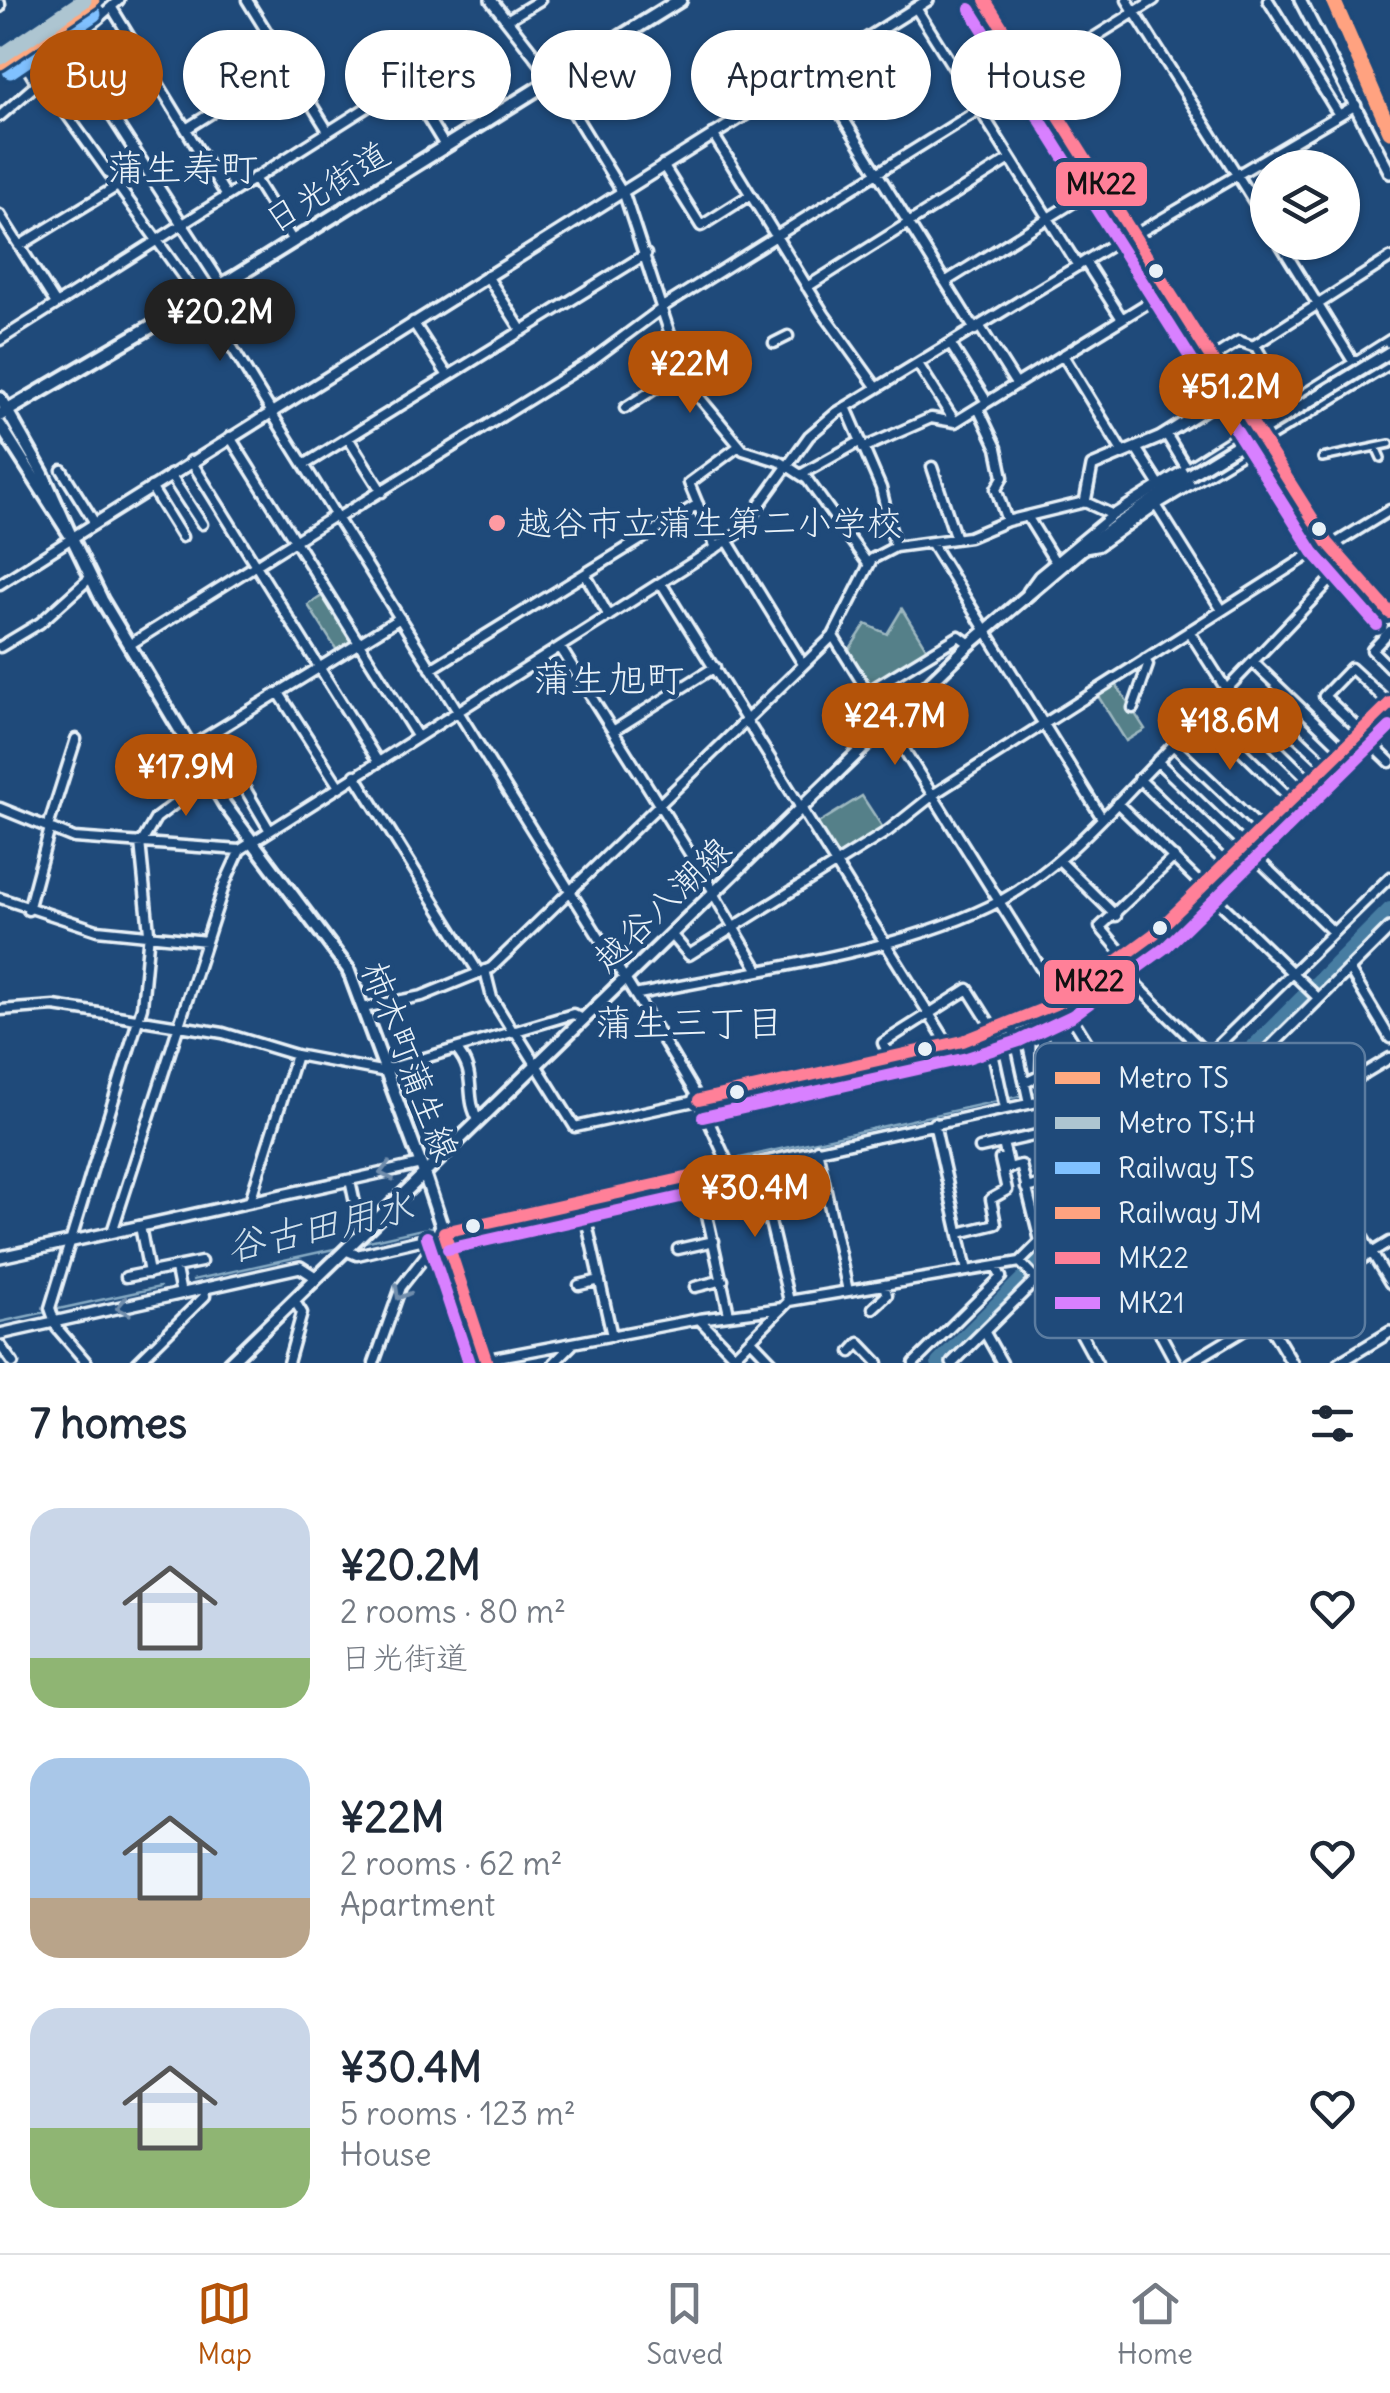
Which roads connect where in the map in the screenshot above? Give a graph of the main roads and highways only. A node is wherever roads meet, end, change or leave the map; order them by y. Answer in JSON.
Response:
{"nodes":[{"id":1,"x":680,"y":0,"type":"edge"},
{"id":2,"x":1390,"y":352,"type":"edge"},
{"id":3,"x":0,"y":398,"type":"edge"},
{"id":4,"x":4,"y":413,"type":"edge"},
{"id":5,"x":0,"y":424,"type":"edge"},
{"id":6,"x":74,"y":543,"type":"junction"},
{"id":7,"x":423,"y":1168,"type":"junction"},
{"id":8,"x":486,"y":1361,"type":"edge"},
{"id":9,"x":229,"y":1363,"type":"edge"}],
"edges":[{"from":1,"to":4,"type":"main road","name":"日光街道"},
{"from":2,"to":7,"type":"main road","name":"越谷八潮線","bridge":true},
{"from":3,"to":4,"type":"main road","name":"柿木町蒲生線"},
{"from":4,"to":6,"type":"main road","name":"柿木町蒲生線"},
{"from":5,"to":6,"type":"main road"},
{"from":6,"to":7,"type":"main road","name":"柿木町蒲生線"},
{"from":7,"to":8,"type":"main road","name":"柿木町蒲生線"},
{"from":7,"to":9,"type":"main road","name":"越谷八潮線"}]}
